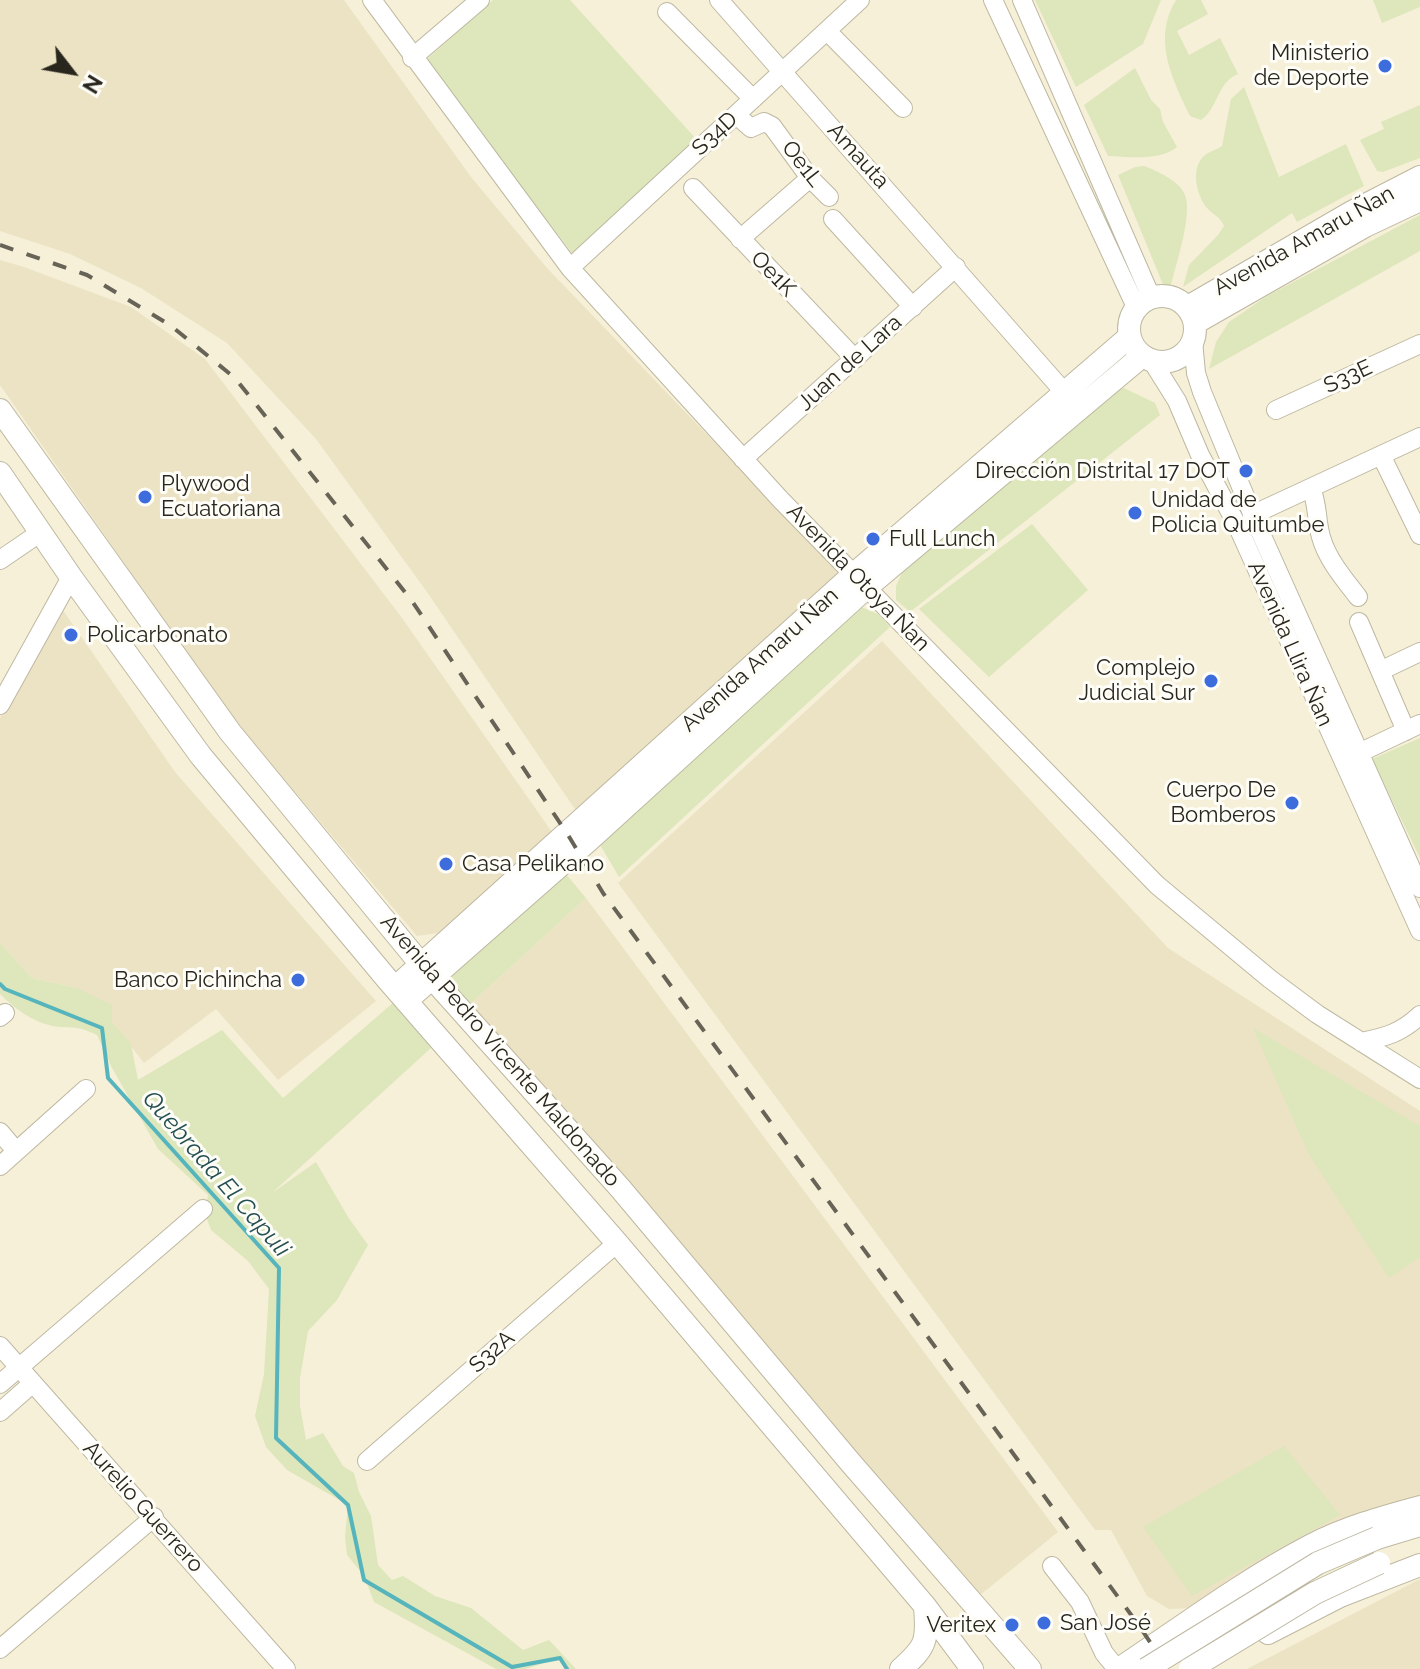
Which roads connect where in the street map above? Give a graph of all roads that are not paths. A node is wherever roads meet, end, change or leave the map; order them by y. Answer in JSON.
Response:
{"nodes":[{"id":1,"x":372,"y":0,"type":"edge"},
{"id":2,"x":480,"y":0,"type":"edge"},
{"id":3,"x":719,"y":0,"type":"edge"},
{"id":4,"x":860,"y":0,"type":"edge"},
{"id":5,"x":993,"y":0,"type":"edge"},
{"id":6,"x":1022,"y":0,"type":"edge"},
{"id":7,"x":667,"y":12,"type":"dead end"},
{"id":8,"x":827,"y":31,"type":"junction"},
{"id":9,"x":412,"y":58,"type":"junction"},
{"id":10,"x":783,"y":72,"type":"junction"},
{"id":11,"x":753,"y":99,"type":"junction"},
{"id":12,"x":903,"y":108,"type":"dead end"},
{"id":13,"x":736,"y":115,"type":"junction"},
{"id":14,"x":1420,"y":177,"type":"edge"},
{"id":15,"x":810,"y":178,"type":"junction"},
{"id":16,"x":693,"y":188,"type":"dead end"},
{"id":17,"x":829,"y":197,"type":"dead end"},
{"id":18,"x":1420,"y":200,"type":"edge"},
{"id":19,"x":833,"y":219,"type":"dead end"},
{"id":20,"x":740,"y":239,"type":"junction"},
{"id":21,"x":956,"y":267,"type":"junction"},
{"id":22,"x":570,"y":268,"type":"junction"},
{"id":23,"x":1144,"y":302,"type":"junction"},
{"id":24,"x":913,"y":307,"type":"junction"},
{"id":25,"x":1192,"y":324,"type":"junction"},
{"id":26,"x":1420,"y":344,"type":"edge"},
{"id":27,"x":1141,"y":351,"type":"junction"},
{"id":28,"x":855,"y":359,"type":"junction"},
{"id":29,"x":1065,"y":393,"type":"junction"},
{"id":30,"x":0,"y":410,"type":"edge"},
{"id":31,"x":1276,"y":410,"type":"dead end"},
{"id":32,"x":1420,"y":437,"type":"edge"},
{"id":33,"x":1381,"y":455,"type":"junction"},
{"id":34,"x":743,"y":459,"type":"junction"},
{"id":35,"x":0,"y":473,"type":"edge"},
{"id":36,"x":1311,"y":488,"type":"junction"},
{"id":37,"x":1252,"y":515,"type":"junction"},
{"id":38,"x":41,"y":532,"type":"junction"},
{"id":39,"x":1420,"y":535,"type":"edge"},
{"id":40,"x":0,"y":560,"type":"edge"},
{"id":41,"x":71,"y":577,"type":"junction"},
{"id":42,"x":861,"y":581,"type":"junction"},
{"id":43,"x":1358,"y":597,"type":"dead end"},
{"id":44,"x":1359,"y":622,"type":"dead end"},
{"id":45,"x":1420,"y":652,"type":"edge"},
{"id":46,"x":1380,"y":671,"type":"junction"},
{"id":47,"x":0,"y":705,"type":"edge"},
{"id":48,"x":1413,"y":728,"type":"edge"},
{"id":49,"x":1357,"y":754,"type":"junction"},
{"id":50,"x":1420,"y":888,"type":"edge"},
{"id":51,"x":1420,"y":931,"type":"edge"},
{"id":52,"x":428,"y":972,"type":"junction"},
{"id":53,"x":400,"y":994,"type":"junction"},
{"id":54,"x":1420,"y":1015,"type":"edge"},
{"id":55,"x":1361,"y":1042,"type":"junction"},
{"id":56,"x":1420,"y":1079,"type":"edge"},
{"id":57,"x":86,"y":1089,"type":"dead end"},
{"id":58,"x":0,"y":1132,"type":"edge"},
{"id":59,"x":16,"y":1151,"type":"junction"},
{"id":60,"x":0,"y":1166,"type":"edge"},
{"id":61,"x":203,"y":1209,"type":"dead end"},
{"id":62,"x":617,"y":1243,"type":"junction"},
{"id":63,"x":0,"y":1346,"type":"edge"},
{"id":64,"x":19,"y":1367,"type":"junction"},
{"id":65,"x":33,"y":1383,"type":"junction"},
{"id":66,"x":0,"y":1384,"type":"edge"},
{"id":67,"x":0,"y":1412,"type":"edge"},
{"id":68,"x":367,"y":1461,"type":"dead end"},
{"id":69,"x":1420,"y":1507,"type":"edge"},
{"id":70,"x":154,"y":1517,"type":"junction"},
{"id":71,"x":1420,"y":1525,"type":"edge"},
{"id":72,"x":1420,"y":1551,"type":"edge"},
{"id":73,"x":1420,"y":1565,"type":"edge"},
{"id":74,"x":1052,"y":1566,"type":"dead end"},
{"id":75,"x":925,"y":1606,"type":"junction"},
{"id":76,"x":1167,"y":1636,"type":"junction"},
{"id":77,"x":0,"y":1649,"type":"edge"},
{"id":78,"x":275,"y":1665,"type":"edge"},
{"id":79,"x":1144,"y":1665,"type":"edge"},
{"id":80,"x":901,"y":1669,"type":"edge"},
{"id":81,"x":972,"y":1669,"type":"edge"},
{"id":82,"x":1030,"y":1669,"type":"edge"},
{"id":83,"x":1118,"y":1669,"type":"edge"},
{"id":84,"x":1192,"y":1669,"type":"edge"},
{"id":85,"x":1209,"y":1669,"type":"edge"}],
"edges":[{"from":1,"to":9,"type":"street","name":"Avenida Otoya Ñan"},
{"from":2,"to":9,"type":"street"},
{"from":3,"to":10,"type":"street","name":"Amauta"},
{"from":4,"to":8,"type":"street","name":"S34D"},
{"from":5,"to":23,"type":"street"},
{"from":6,"to":23,"type":"street"},
{"from":7,"to":11,"type":"street"},
{"from":8,"to":10,"type":"street","name":"S34D"},
{"from":8,"to":12,"type":"street"},
{"from":9,"to":22,"type":"street","name":"Avenida Otoya Ñan"},
{"from":10,"to":11,"type":"street","name":"S34D"},
{"from":10,"to":21,"type":"street","name":"Amauta"},
{"from":11,"to":13,"type":"street","name":"S34D"},
{"from":13,"to":15,"type":"street","name":"Oe1L"},
{"from":13,"to":22,"type":"street","name":"S34D"},
{"from":14,"to":25,"type":"main road","name":"Avenida Amaru Ñan"},
{"from":15,"to":17,"type":"street","name":"Oe1L"},
{"from":15,"to":20,"type":"street"},
{"from":16,"to":20,"type":"street","name":"Oe1K"},
{"from":18,"to":25,"type":"main road","name":"Avenida Amaru Ñan"},
{"from":19,"to":24,"type":"street"},
{"from":20,"to":28,"type":"street","name":"Oe1K"},
{"from":21,"to":24,"type":"street","name":"Juan de Lara"},
{"from":21,"to":29,"type":"street","name":"Amauta"},
{"from":22,"to":34,"type":"street","name":"Avenida Otoya Ñan"},
{"from":23,"to":25,"type":"main road"},
{"from":23,"to":27,"type":"main road"},
{"from":24,"to":28,"type":"street","name":"Juan de Lara"},
{"from":25,"to":27,"type":"main road"},
{"from":25,"to":37,"type":"street","name":"Avenida Llira Ñan"},
{"from":26,"to":31,"type":"street","name":"S33E"},
{"from":27,"to":29,"type":"main road","name":"Avenida Amaru Ñan"},
{"from":27,"to":42,"type":"main road","name":"Avenida Amaru Ñan"},
{"from":27,"to":51,"type":"street","name":"Avenida Llira Ñan"},
{"from":28,"to":34,"type":"street","name":"Juan de Lara"},
{"from":29,"to":42,"type":"main road","name":"Avenida Amaru Ñan"},
{"from":30,"to":52,"type":"main road","name":"Avenida Pedro Vicente Maldonado"},
{"from":32,"to":33,"type":"street"},
{"from":33,"to":36,"type":"street"},
{"from":33,"to":39,"type":"street"},
{"from":34,"to":42,"type":"street","name":"Avenida Otoya Ñan"},
{"from":35,"to":38,"type":"main road","name":"Avenida Pedro Vicente Maldonado"},
{"from":36,"to":37,"type":"street"},
{"from":36,"to":43,"type":"street"},
{"from":37,"to":49,"type":"street","name":"Avenida Llira Ñan"},
{"from":38,"to":40,"type":"street"},
{"from":38,"to":41,"type":"main road","name":"Avenida Pedro Vicente Maldonado"},
{"from":41,"to":47,"type":"street"},
{"from":41,"to":53,"type":"main road","name":"Avenida Pedro Vicente Maldonado"},
{"from":42,"to":52,"type":"main road","name":"Avenida Amaru Ñan"},
{"from":42,"to":55,"type":"street","name":"Avenida Otoya Ñan"},
{"from":44,"to":46,"type":"street"},
{"from":45,"to":46,"type":"street"},
{"from":46,"to":48,"type":"street"},
{"from":48,"to":49,"type":"street"},
{"from":49,"to":50,"type":"street","name":"Avenida Llira Ñan"},
{"from":52,"to":53,"type":"main road","name":"Avenida Amaru Ñan"},
{"from":52,"to":82,"type":"main road","name":"Avenida Pedro Vicente Maldonado"},
{"from":53,"to":62,"type":"main road","name":"Avenida Pedro Vicente Maldonado"},
{"from":54,"to":55,"type":"street"},
{"from":55,"to":56,"type":"street","name":"Avenida Otoya Ñan"},
{"from":57,"to":59,"type":"street"},
{"from":58,"to":59,"type":"street"},
{"from":59,"to":60,"type":"street"},
{"from":61,"to":64,"type":"street"},
{"from":62,"to":68,"type":"street","name":"S32A"},
{"from":62,"to":75,"type":"main road","name":"Avenida Pedro Vicente Maldonado"},
{"from":63,"to":64,"type":"street","name":"Aurelio Guerrero"},
{"from":64,"to":65,"type":"street","name":"Aurelio Guerrero"},
{"from":64,"to":66,"type":"street"},
{"from":65,"to":67,"type":"street"},
{"from":65,"to":70,"type":"street","name":"Aurelio Guerrero"},
{"from":69,"to":76,"type":"main road"},
{"from":70,"to":77,"type":"street"},
{"from":70,"to":78,"type":"street","name":"Aurelio Guerrero"},
{"from":71,"to":79,"type":"main road","bridge":true},
{"from":72,"to":84,"type":"main road","bridge":true},
{"from":73,"to":85,"type":"main road"},
{"from":74,"to":83,"type":"street"},
{"from":75,"to":80,"type":"main road"},
{"from":75,"to":81,"type":"main road","name":"Avenida Pedro Vicente Maldonado"},
{"from":76,"to":79,"type":"main road"},
{"from":76,"to":84,"type":"main road"},
{"from":79,"to":83,"type":"main road"}]}
